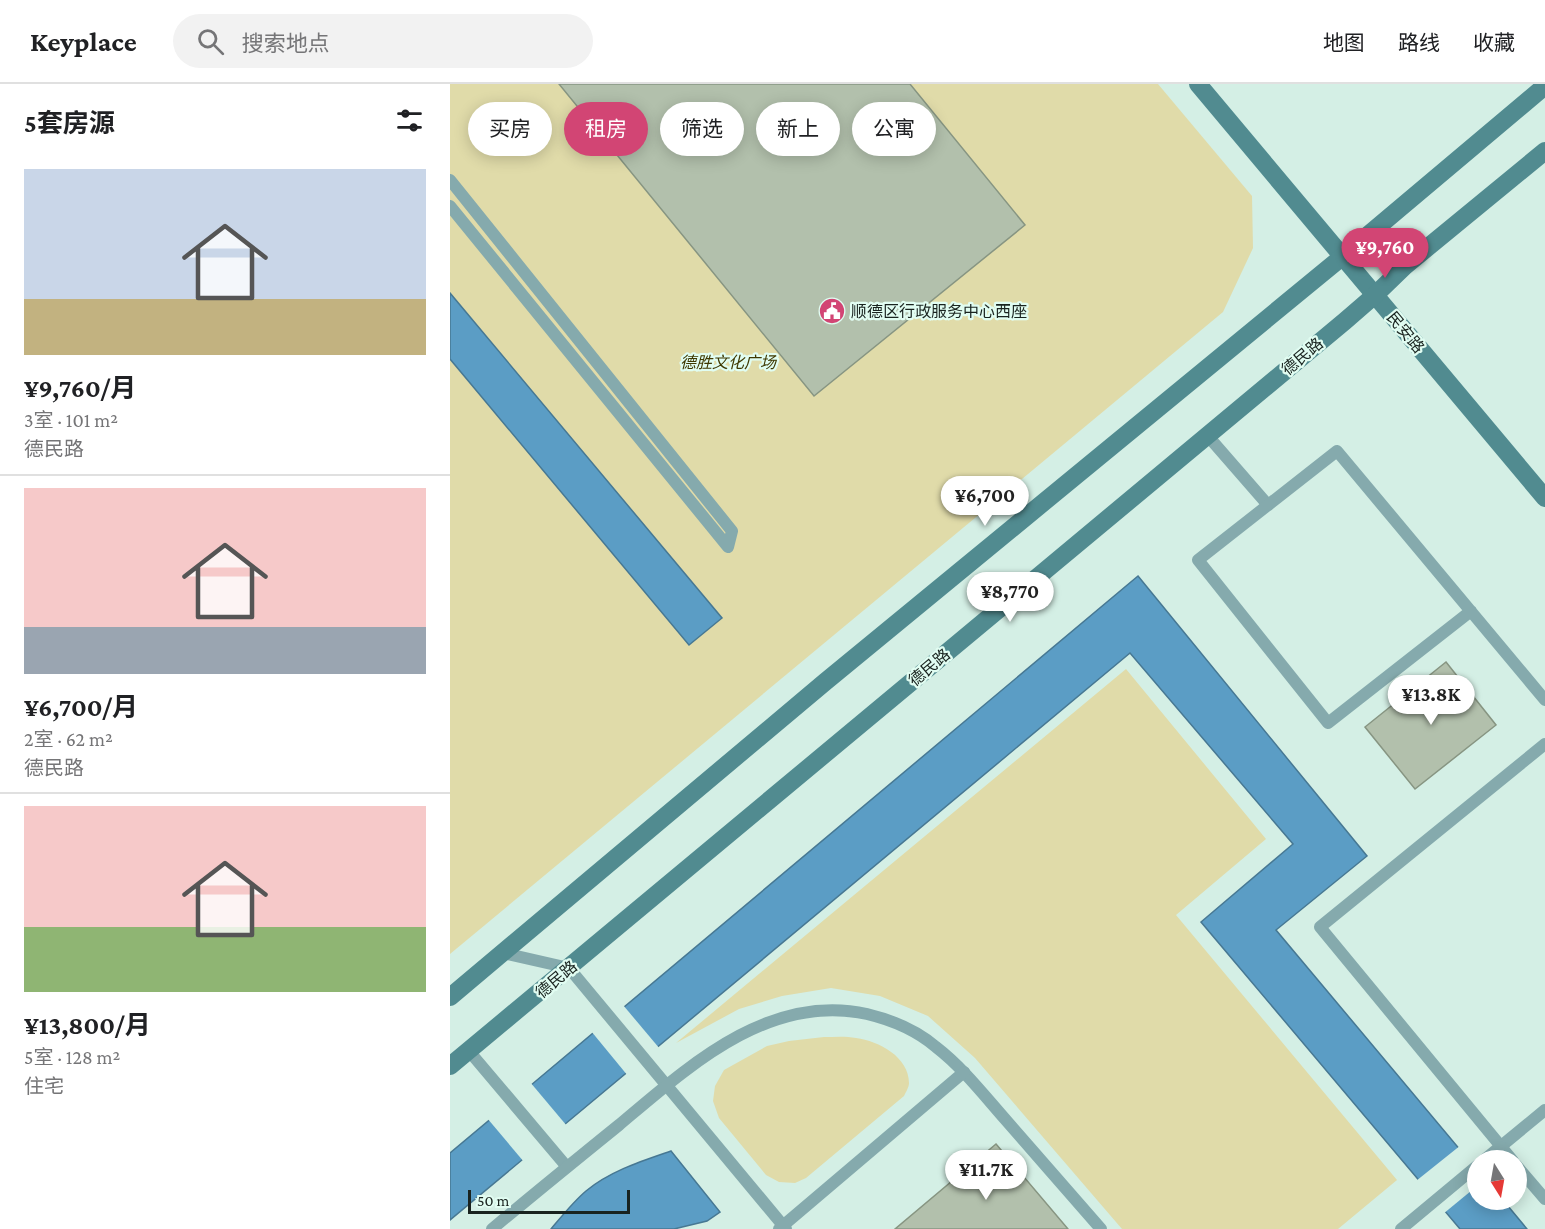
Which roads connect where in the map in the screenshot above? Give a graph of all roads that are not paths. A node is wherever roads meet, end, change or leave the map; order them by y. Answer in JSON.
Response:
{"nodes":[{"id":1,"x":1198,"y":84,"type":"edge"},
{"id":2,"x":1545,"y":86,"type":"edge"},
{"id":3,"x":1545,"y":151,"type":"edge"},
{"id":4,"x":450,"y":180,"type":"edge"},
{"id":5,"x":450,"y":206,"type":"edge"},
{"id":6,"x":1342,"y":257,"type":"junction"},
{"id":7,"x":1375,"y":295,"type":"junction"},
{"id":8,"x":1207,"y":435,"type":"junction"},
{"id":9,"x":1545,"y":498,"type":"edge"},
{"id":10,"x":1268,"y":505,"type":"junction"},
{"id":11,"x":1471,"y":611,"type":"junction"},
{"id":12,"x":1545,"y":700,"type":"edge"},
{"id":13,"x":1545,"y":744,"type":"edge"},
{"id":14,"x":503,"y":953,"type":"junction"},
{"id":15,"x":569,"y":968,"type":"junction"},
{"id":16,"x":450,"y":997,"type":"edge"},
{"id":17,"x":469,"y":1051,"type":"junction"},
{"id":18,"x":450,"y":1066,"type":"edge"},
{"id":19,"x":964,"y":1072,"type":"junction"},
{"id":20,"x":667,"y":1084,"type":"junction"},
{"id":21,"x":1545,"y":1110,"type":"edge"},
{"id":22,"x":1498,"y":1148,"type":"junction"},
{"id":23,"x":1496,"y":1150,"type":"edge"},
{"id":24,"x":1500,"y":1150,"type":"edge"},
{"id":25,"x":567,"y":1167,"type":"junction"},
{"id":26,"x":1467,"y":1174,"type":"edge"},
{"id":27,"x":1527,"y":1178,"type":"edge"},
{"id":28,"x":1545,"y":1199,"type":"edge"},
{"id":29,"x":783,"y":1228,"type":"edge"},
{"id":30,"x":492,"y":1229,"type":"edge"},
{"id":31,"x":1101,"y":1229,"type":"edge"},
{"id":32,"x":1401,"y":1229,"type":"edge"}],
"edges":[{"from":1,"to":6,"type":"main road","name":"民安路"},
{"from":2,"to":6,"type":"main road"},
{"from":3,"to":7,"type":"main road","name":"德民路"},
{"from":4,"to":5,"type":"lane"},
{"from":6,"to":7,"type":"main road","name":"民安路"},
{"from":6,"to":14,"type":"main road"},
{"from":7,"to":8,"type":"main road","name":"德民路"},
{"from":7,"to":9,"type":"main road","name":"民安路"},
{"from":8,"to":10,"type":"lane"},
{"from":8,"to":15,"type":"main road","name":"德民路"},
{"from":10,"to":11,"type":"lane"},
{"from":10,"to":11,"type":"lane"},
{"from":11,"to":12,"type":"lane"},
{"from":13,"to":22,"type":"lane"},
{"from":14,"to":15,"type":"lane"},
{"from":14,"to":16,"type":"main road"},
{"from":15,"to":17,"type":"main road","name":"德民路"},
{"from":15,"to":20,"type":"lane"},
{"from":17,"to":18,"type":"main road","name":"德民路"},
{"from":17,"to":25,"type":"lane"},
{"from":19,"to":20,"type":"lane"},
{"from":19,"to":29,"type":"lane"},
{"from":19,"to":31,"type":"lane"},
{"from":20,"to":25,"type":"lane"},
{"from":20,"to":29,"type":"lane"},
{"from":21,"to":22,"type":"lane"},
{"from":22,"to":23,"type":"lane"},
{"from":22,"to":24,"type":"lane"},
{"from":25,"to":30,"type":"lane"},
{"from":26,"to":32,"type":"lane"},
{"from":27,"to":28,"type":"lane"}]}
